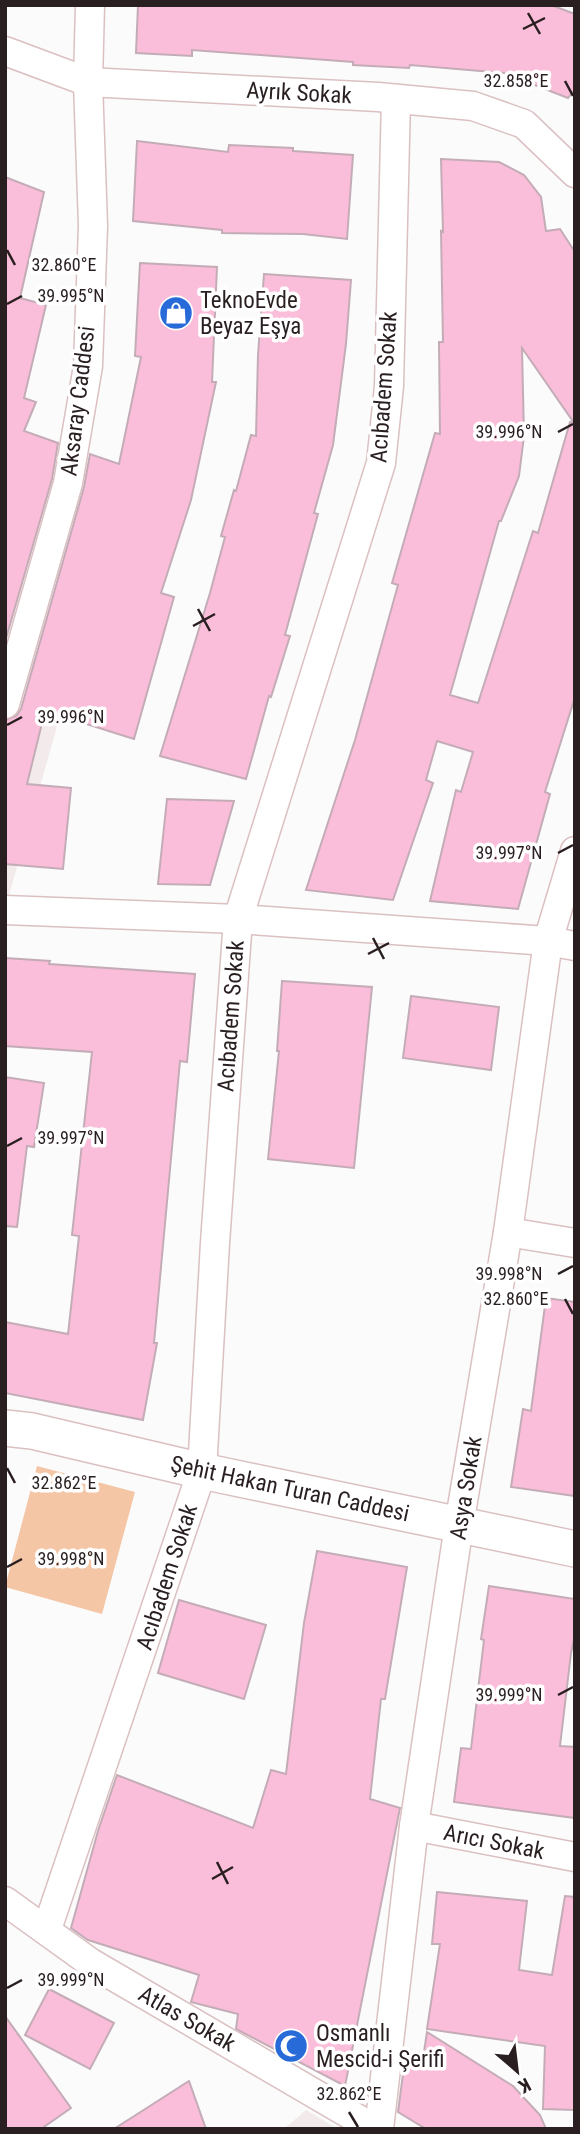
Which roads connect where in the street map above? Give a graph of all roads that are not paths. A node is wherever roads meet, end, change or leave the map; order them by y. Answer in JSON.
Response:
{"nodes":[{"id":1,"x":90,"y":5,"type":"edge"},
{"id":2,"x":5,"y":51,"type":"edge"},
{"id":3,"x":88,"y":82,"type":"junction"},
{"id":4,"x":396,"y":99,"type":"junction"},
{"id":5,"x":575,"y":173,"type":"edge"},
{"id":6,"x":5,"y":704,"type":"edge"},
{"id":7,"x":575,"y":851,"type":"edge"},
{"id":8,"x":5,"y":910,"type":"edge"},
{"id":9,"x":238,"y":919,"type":"junction"},
{"id":10,"x":561,"y":944,"type":"edge"},
{"id":11,"x":509,"y":1232,"type":"junction"},
{"id":12,"x":575,"y":1243,"type":"edge"},
{"id":13,"x":5,"y":1428,"type":"edge"},
{"id":14,"x":202,"y":1471,"type":"junction"},
{"id":15,"x":459,"y":1525,"type":"junction"},
{"id":16,"x":575,"y":1549,"type":"edge"},
{"id":17,"x":414,"y":1826,"type":"junction"},
{"id":18,"x":575,"y":1857,"type":"edge"},
{"id":19,"x":5,"y":1901,"type":"edge"},
{"id":20,"x":47,"y":1929,"type":"junction"},
{"id":21,"x":377,"y":2129,"type":"edge"}],
"edges":[{"from":1,"to":3,"type":"street","name":"Aksaray Caddesi"},
{"from":2,"to":3,"type":"street","name":"Ayrık Sokak"},
{"from":3,"to":4,"type":"street","name":"Ayrık Sokak"},
{"from":3,"to":6,"type":"street","name":"Aksaray Caddesi"},
{"from":4,"to":5,"type":"street","name":"Ayrık Sokak"},
{"from":4,"to":9,"type":"street","name":"Acıbadem Sokak"},
{"from":7,"to":10,"type":"street","name":"Asya Sokak"},
{"from":8,"to":9,"type":"street"},
{"from":9,"to":10,"type":"street"},
{"from":9,"to":14,"type":"street","name":"Acıbadem Sokak"},
{"from":10,"to":11,"type":"street","name":"Asya Sokak"},
{"from":11,"to":12,"type":"street"},
{"from":11,"to":15,"type":"street","name":"Asya Sokak"},
{"from":13,"to":14,"type":"main road","name":"Şehit Hakan Turan Caddesi"},
{"from":14,"to":15,"type":"main road","name":"Şehit Hakan Turan Caddesi"},
{"from":14,"to":20,"type":"street","name":"Acıbadem Sokak"},
{"from":15,"to":16,"type":"main road","name":"Şehit Hakan Turan Caddesi"},
{"from":15,"to":17,"type":"street","name":"Asya Sokak"},
{"from":17,"to":18,"type":"street","name":"Arıcı Sokak"},
{"from":17,"to":21,"type":"street","name":"Asya Sokak"},
{"from":19,"to":20,"type":"street","name":"Atlas Sokak"},
{"from":20,"to":21,"type":"street","name":"Atlas Sokak"}]}
